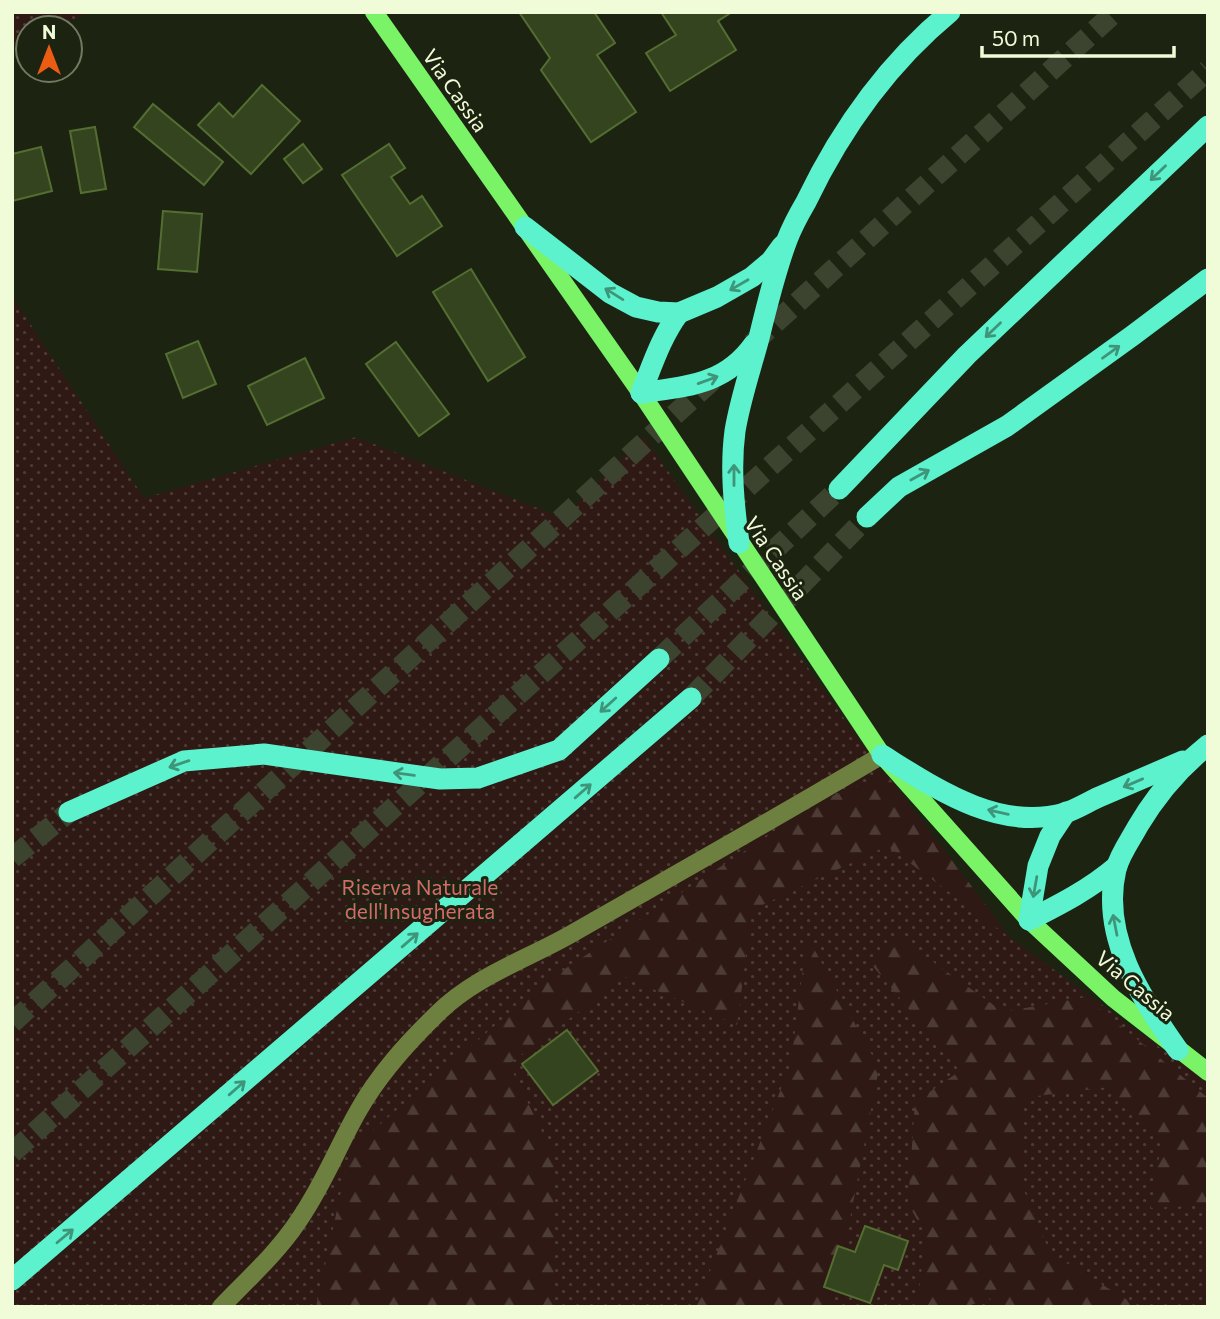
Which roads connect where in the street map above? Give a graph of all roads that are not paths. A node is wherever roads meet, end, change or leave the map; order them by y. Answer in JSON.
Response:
{"nodes":[{"id":1,"x":373,"y":12,"type":"edge"},
{"id":2,"x":950,"y":12,"type":"edge"},
{"id":3,"x":1208,"y":126,"type":"edge"},
{"id":4,"x":525,"y":227,"type":"junction"},
{"id":5,"x":787,"y":240,"type":"junction"},
{"id":6,"x":1208,"y":279,"type":"edge"},
{"id":7,"x":678,"y":313,"type":"junction"},
{"id":8,"x":759,"y":336,"type":"junction"},
{"id":9,"x":641,"y":393,"type":"junction"},
{"id":10,"x":839,"y":489,"type":"tunnel mouth"},
{"id":11,"x":867,"y":517,"type":"tunnel mouth"},
{"id":12,"x":739,"y":542,"type":"junction"},
{"id":13,"x":659,"y":659,"type":"tunnel mouth"},
{"id":14,"x":691,"y":698,"type":"tunnel mouth"},
{"id":15,"x":1202,"y":750,"type":"edge"},
{"id":16,"x":881,"y":755,"type":"junction"},
{"id":17,"x":69,"y":812,"type":"tunnel mouth"},
{"id":18,"x":1066,"y":812,"type":"junction"},
{"id":19,"x":1117,"y":866,"type":"junction"},
{"id":20,"x":1029,"y":920,"type":"junction"},
{"id":21,"x":1178,"y":1050,"type":"junction"},
{"id":22,"x":1208,"y":1072,"type":"edge"},
{"id":23,"x":12,"y":1280,"type":"edge"},
{"id":24,"x":221,"y":1307,"type":"edge"}],
"edges":[{"from":1,"to":4,"type":"main road","name":"Via Cassia"},
{"from":2,"to":5,"type":"highway"},
{"from":3,"to":10,"type":"highway","one_way":true},
{"from":7,"to":4,"type":"highway","one_way":true},
{"from":4,"to":9,"type":"main road","name":"Via Cassia"},
{"from":5,"to":7,"type":"highway","one_way":true},
{"from":5,"to":8,"type":"highway"},
{"from":11,"to":6,"type":"highway","one_way":true},
{"from":7,"to":9,"type":"highway"},
{"from":9,"to":8,"type":"highway","one_way":true},
{"from":12,"to":8,"type":"highway","one_way":true},
{"from":9,"to":12,"type":"main road","name":"Via Cassia"},
{"from":12,"to":16,"type":"main road","name":"Via Cassia"},
{"from":13,"to":17,"type":"highway","one_way":true},
{"from":23,"to":14,"type":"highway","one_way":true},
{"from":15,"to":18,"type":"highway","one_way":true},
{"from":15,"to":19,"type":"highway"},
{"from":18,"to":16,"type":"highway","one_way":true},
{"from":16,"to":20,"type":"main road","name":"Via Cassia"},
{"from":16,"to":24,"type":"street"},
{"from":18,"to":20,"type":"highway","one_way":true},
{"from":19,"to":20,"type":"highway"},
{"from":21,"to":19,"type":"highway","one_way":true},
{"from":20,"to":21,"type":"main road","name":"Via Cassia"},
{"from":21,"to":22,"type":"main road","name":"Via Cassia"}]}
